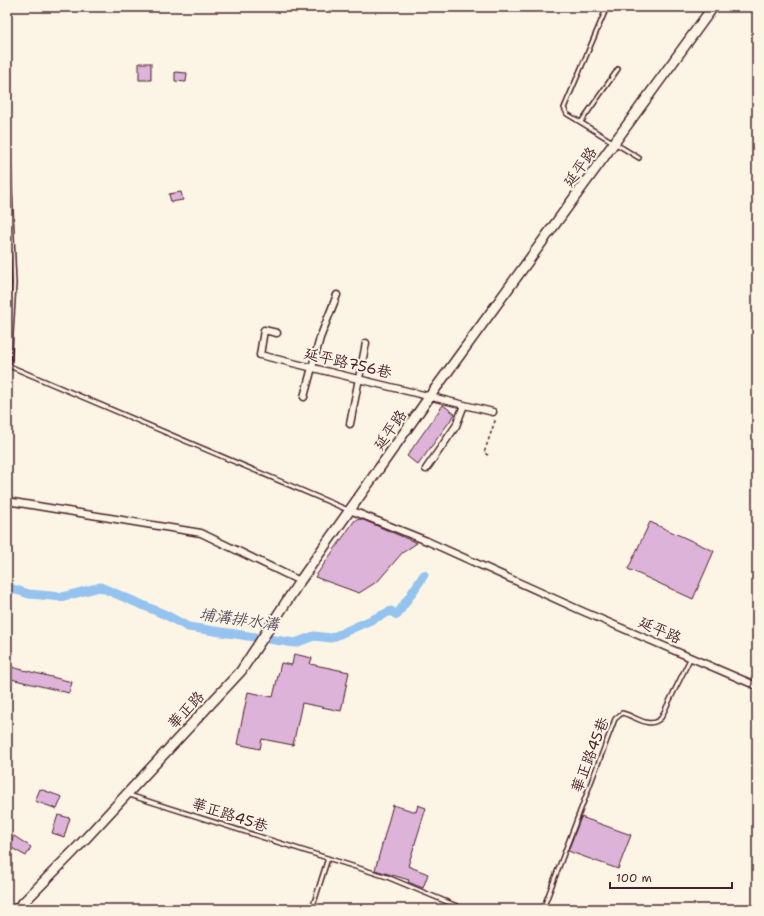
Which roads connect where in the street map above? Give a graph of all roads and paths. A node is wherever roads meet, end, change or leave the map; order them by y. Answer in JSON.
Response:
{"nodes":[{"id":1,"x":607,"y":7,"type":"edge"},
{"id":2,"x":713,"y":7,"type":"edge"},
{"id":3,"x":618,"y":69,"type":"dead end"},
{"id":4,"x":7,"y":116,"type":"edge"},
{"id":5,"x":581,"y":122,"type":"junction"},
{"id":6,"x":615,"y":142,"type":"junction"},
{"id":7,"x":639,"y":158,"type":"dead end"},
{"id":8,"x":337,"y":295,"type":"dead end"},
{"id":9,"x":277,"y":333,"type":"dead end"},
{"id":10,"x":366,"y":343,"type":"dead end"},
{"id":11,"x":8,"y":366,"type":"edge"},
{"id":12,"x":312,"y":368,"type":"junction"},
{"id":13,"x":358,"y":379,"type":"junction"},
{"id":14,"x":430,"y":396,"type":"junction"},
{"id":15,"x":304,"y":397,"type":"dead end"},
{"id":16,"x":464,"y":405,"type":"junction"},
{"id":17,"x":495,"y":413,"type":"joint"},
{"id":18,"x":350,"y":424,"type":"dead end"},
{"id":19,"x":488,"y":455,"type":"dead end"},
{"id":20,"x":426,"y":469,"type":"dead end"},
{"id":21,"x":7,"y":501,"type":"edge"},
{"id":22,"x":350,"y":510,"type":"junction"},
{"id":23,"x":300,"y":581,"type":"junction"},
{"id":24,"x":690,"y":659,"type":"junction"},
{"id":25,"x":757,"y":686,"type":"edge"},
{"id":26,"x":125,"y":794,"type":"junction"},
{"id":27,"x":328,"y":858,"type":"junction"},
{"id":28,"x":16,"y":909,"type":"edge"},
{"id":29,"x":312,"y":909,"type":"edge"},
{"id":30,"x":464,"y":909,"type":"edge"},
{"id":31,"x":543,"y":909,"type":"edge"}],
"edges":[{"from":1,"to":5,"type":"lane"},
{"from":2,"to":6,"type":"street","name":"延平路"},
{"from":3,"to":5,"type":"lane"},
{"from":4,"to":11,"type":"lane"},
{"from":5,"to":6,"type":"lane"},
{"from":6,"to":7,"type":"lane"},
{"from":6,"to":14,"type":"street","name":"延平路"},
{"from":8,"to":12,"type":"street"},
{"from":9,"to":12,"type":"street","name":"延平路756巷"},
{"from":10,"to":13,"type":"street"},
{"from":11,"to":22,"type":"lane"},
{"from":12,"to":13,"type":"street","name":"延平路756巷"},
{"from":12,"to":15,"type":"street"},
{"from":13,"to":14,"type":"street","name":"延平路756巷"},
{"from":13,"to":18,"type":"street"},
{"from":14,"to":16,"type":"street","name":"延平路756巷"},
{"from":14,"to":22,"type":"street","name":"延平路"},
{"from":16,"to":17,"type":"street","name":"延平路756巷"},
{"from":16,"to":20,"type":"street"},
{"from":17,"to":19,"type":"path"},
{"from":21,"to":23,"type":"street"},
{"from":22,"to":23,"type":"street","name":"華正路"},
{"from":22,"to":24,"type":"street","name":"延平路"},
{"from":23,"to":26,"type":"street","name":"華正路"},
{"from":24,"to":25,"type":"street","name":"延平路"},
{"from":24,"to":31,"type":"lane","name":"華正路45巷"},
{"from":26,"to":27,"type":"lane","name":"華正路45巷"},
{"from":26,"to":28,"type":"street","name":"華正路"},
{"from":27,"to":29,"type":"lane"},
{"from":27,"to":30,"type":"lane","name":"華正路45巷"}]}
